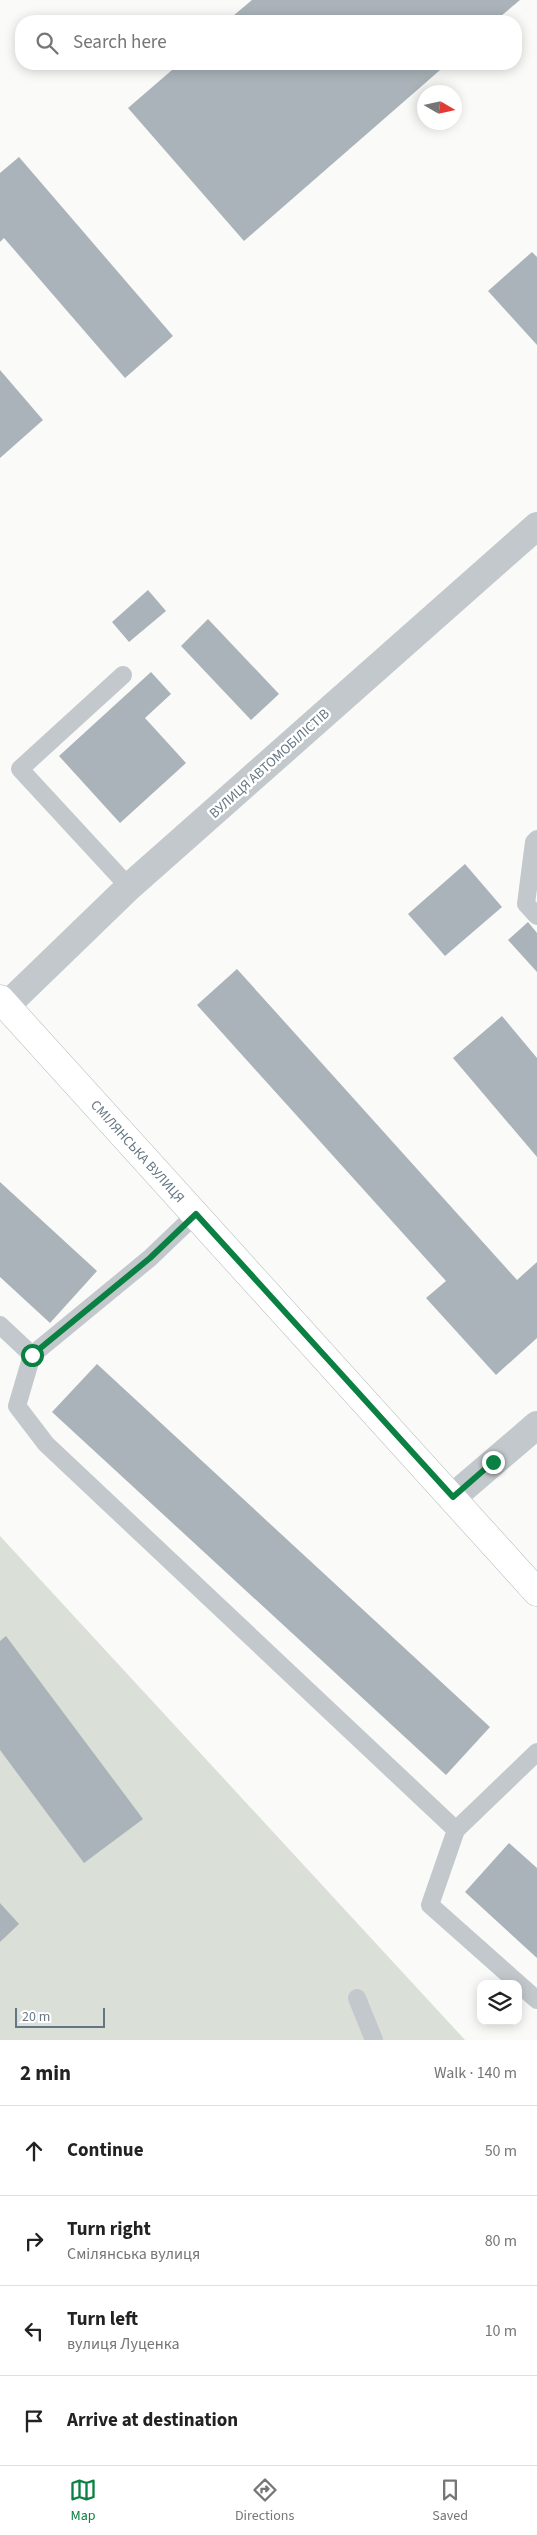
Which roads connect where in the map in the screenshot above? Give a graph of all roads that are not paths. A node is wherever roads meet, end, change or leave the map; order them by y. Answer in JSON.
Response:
{"nodes":[{"id":1,"x":537,"y":526,"type":"edge"},
{"id":2,"x":122,"y":675,"type":"dead end"},
{"id":3,"x":537,"y":839,"type":"edge"},
{"id":4,"x":129,"y":887,"type":"junction"},
{"id":5,"x":537,"y":916,"type":"edge"},
{"id":6,"x":3,"y":1003,"type":"edge"},
{"id":7,"x":196,"y":1214,"type":"junction"},
{"id":8,"x":0,"y":1325,"type":"edge"},
{"id":9,"x":32,"y":1355,"type":"junction"},
{"id":10,"x":537,"y":1425,"type":"edge"},
{"id":11,"x":453,"y":1497,"type":"junction"},
{"id":12,"x":537,"y":1592,"type":"edge"},
{"id":13,"x":537,"y":1752,"type":"edge"},
{"id":14,"x":456,"y":1830,"type":"junction"},
{"id":15,"x":357,"y":1998,"type":"dead end"},
{"id":16,"x":537,"y":2000,"type":"edge"},
{"id":17,"x":374,"y":2040,"type":"edge"}],
"edges":[{"from":1,"to":4,"type":"street","name":"ВУЛИЦЯ АВТОМОБІЛІСТІВ"},
{"from":2,"to":4,"type":"lane"},
{"from":3,"to":5,"type":"lane"},
{"from":4,"to":6,"type":"street","name":"ВУЛИЦЯ АВТОМОБІЛІСТІВ"},
{"from":6,"to":7,"type":"main road","name":"СМІЛЯНСЬКА ВУЛИЦЯ"},
{"from":7,"to":9,"type":"lane"},
{"from":7,"to":11,"type":"main road","name":"СМІЛЯНСЬКА ВУЛИЦЯ"},
{"from":8,"to":9,"type":"lane"},
{"from":9,"to":14,"type":"lane"},
{"from":10,"to":11,"type":"street"},
{"from":11,"to":12,"type":"main road","name":"СМІЛЯНСЬКА ВУЛИЦЯ"},
{"from":13,"to":14,"type":"lane"},
{"from":14,"to":16,"type":"lane"},
{"from":15,"to":17,"type":"lane"}]}
